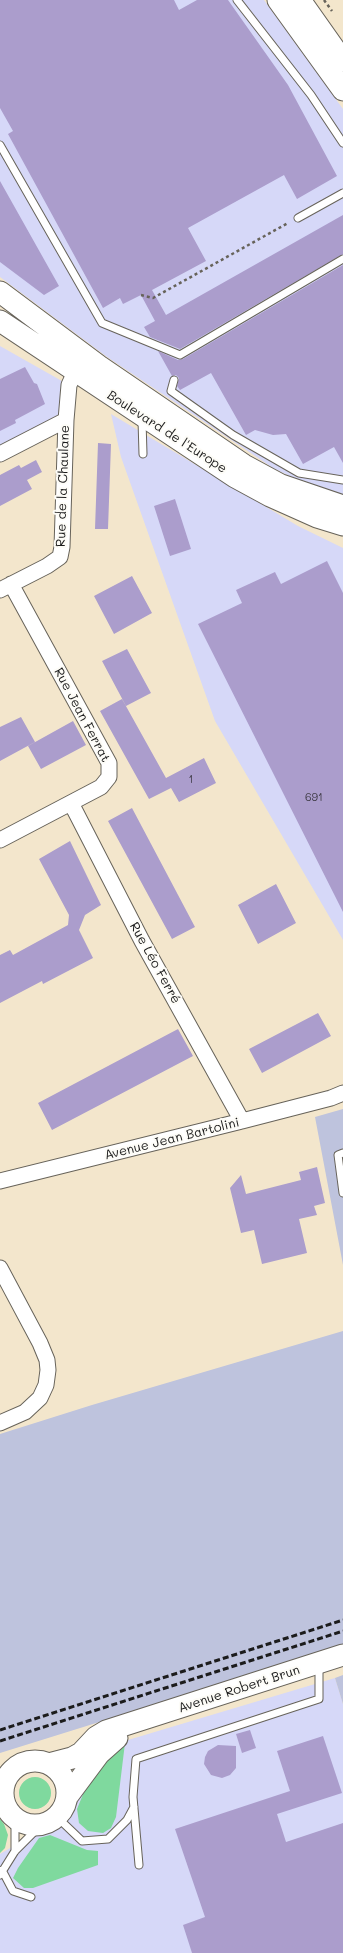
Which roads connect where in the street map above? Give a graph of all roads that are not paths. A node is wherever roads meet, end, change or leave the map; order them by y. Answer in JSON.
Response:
{"nodes":[{"id":1,"x":237,"y":0,"type":"edge"},
{"id":2,"x":278,"y":0,"type":"edge"},
{"id":3,"x":300,"y":0,"type":"edge"},
{"id":4,"x":343,"y":61,"type":"edge"},
{"id":5,"x":343,"y":90,"type":"edge"},
{"id":6,"x":343,"y":143,"type":"edge"},
{"id":7,"x":0,"y":145,"type":"edge"},
{"id":8,"x":343,"y":193,"type":"edge"},
{"id":9,"x":298,"y":218,"type":"road end"},
{"id":10,"x":343,"y":259,"type":"edge"},
{"id":11,"x":0,"y":292,"type":"edge"},
{"id":12,"x":0,"y":308,"type":"edge"},
{"id":13,"x":0,"y":321,"type":"edge"},
{"id":14,"x":63,"y":339,"type":"junction"},
{"id":15,"x":82,"y":365,"type":"junction"},
{"id":16,"x":174,"y":380,"type":"dead end"},
{"id":17,"x":142,"y":416,"type":"junction"},
{"id":18,"x":66,"y":420,"type":"junction"},
{"id":19,"x":0,"y":454,"type":"edge"},
{"id":20,"x":143,"y":454,"type":"dead end"},
{"id":21,"x":343,"y":480,"type":"edge"},
{"id":22,"x":343,"y":506,"type":"edge"},
{"id":23,"x":343,"y":525,"type":"edge"},
{"id":24,"x":6,"y":587,"type":"edge"},
{"id":25,"x":71,"y":803,"type":"junction"},
{"id":26,"x":0,"y":840,"type":"edge"},
{"id":27,"x":343,"y":1093,"type":"edge"},
{"id":28,"x":242,"y":1121,"type":"junction"},
{"id":29,"x":343,"y":1153,"type":"edge"},
{"id":30,"x":342,"y":1177,"type":"edge"},
{"id":31,"x":0,"y":1181,"type":"edge"},
{"id":32,"x":343,"y":1193,"type":"edge"},
{"id":33,"x":0,"y":1268,"type":"edge"},
{"id":34,"x":0,"y":1422,"type":"edge"},
{"id":35,"x":343,"y":1655,"type":"edge"},
{"id":36,"x":319,"y":1663,"type":"junction"},
{"id":37,"x":134,"y":1722,"type":"junction"},
{"id":38,"x":48,"y":1764,"type":"junction"},
{"id":39,"x":5,"y":1774,"type":"edge"},
{"id":40,"x":67,"y":1796,"type":"junction"},
{"id":41,"x":134,"y":1808,"type":"junction"},
{"id":42,"x":7,"y":1809,"type":"edge"},
{"id":43,"x":49,"y":1821,"type":"junction"},
{"id":44,"x":15,"y":1851,"type":"junction"},
{"id":45,"x":138,"y":1865,"type":"dead end"},
{"id":46,"x":1,"y":1873,"type":"edge"},
{"id":47,"x":31,"y":1898,"type":"dead end"}],
"edges":[{"from":1,"to":6,"type":"lane"},
{"from":2,"to":5,"type":"street"},
{"from":3,"to":4,"type":"street"},
{"from":7,"to":10,"type":"lane"},
{"from":8,"to":9,"type":"lane"},
{"from":11,"to":14,"type":"street","name":"Boulevard de l'Europe"},
{"from":12,"to":14,"type":"street","name":"Boulevard de l'Europe"},
{"from":13,"to":15,"type":"street","name":"Boulevard de l'Europe"},
{"from":14,"to":15,"type":"street","name":"Boulevard de l'Europe"},
{"from":15,"to":17,"type":"street","name":"Boulevard de l'Europe"},
{"from":15,"to":18,"type":"street","name":"Rue de la Chaulane"},
{"from":15,"to":22,"type":"street","name":"Boulevard de l'Europe"},
{"from":16,"to":21,"type":"lane"},
{"from":17,"to":20,"type":"lane"},
{"from":17,"to":23,"type":"street","name":"Boulevard de l'Europe"},
{"from":18,"to":19,"type":"street"},
{"from":18,"to":24,"type":"street","name":"Rue de la Chaulane"},
{"from":24,"to":25,"type":"street","name":"Rue Jean Ferrat"},
{"from":25,"to":26,"type":"street","name":"Rue Jean Ferrat"},
{"from":25,"to":28,"type":"street","name":"Rue Léo Ferré"},
{"from":27,"to":28,"type":"street","name":"Avenue Jean Bartolini"},
{"from":28,"to":31,"type":"street","name":"Avenue Jean Bartolini"},
{"from":29,"to":30,"type":"lane"},
{"from":30,"to":32,"type":"lane"},
{"from":33,"to":34,"type":"street"},
{"from":35,"to":36,"type":"street","name":"Avenue Robert Brun"},
{"from":36,"to":37,"type":"street","name":"Avenue Robert Brun"},
{"from":36,"to":41,"type":"lane"},
{"from":37,"to":38,"type":"street","name":"Avenue Robert Brun"},
{"from":37,"to":40,"type":"street","name":"Avenue Robert Brun"},
{"from":38,"to":39,"type":"street"},
{"from":38,"to":40,"type":"street"},
{"from":39,"to":42,"type":"street"},
{"from":40,"to":43,"type":"street"},
{"from":41,"to":43,"type":"lane"},
{"from":41,"to":45,"type":"lane"},
{"from":42,"to":43,"type":"street"},
{"from":42,"to":44,"type":"lane"},
{"from":43,"to":44,"type":"lane"},
{"from":44,"to":46,"type":"lane"},
{"from":46,"to":47,"type":"lane"}]}
